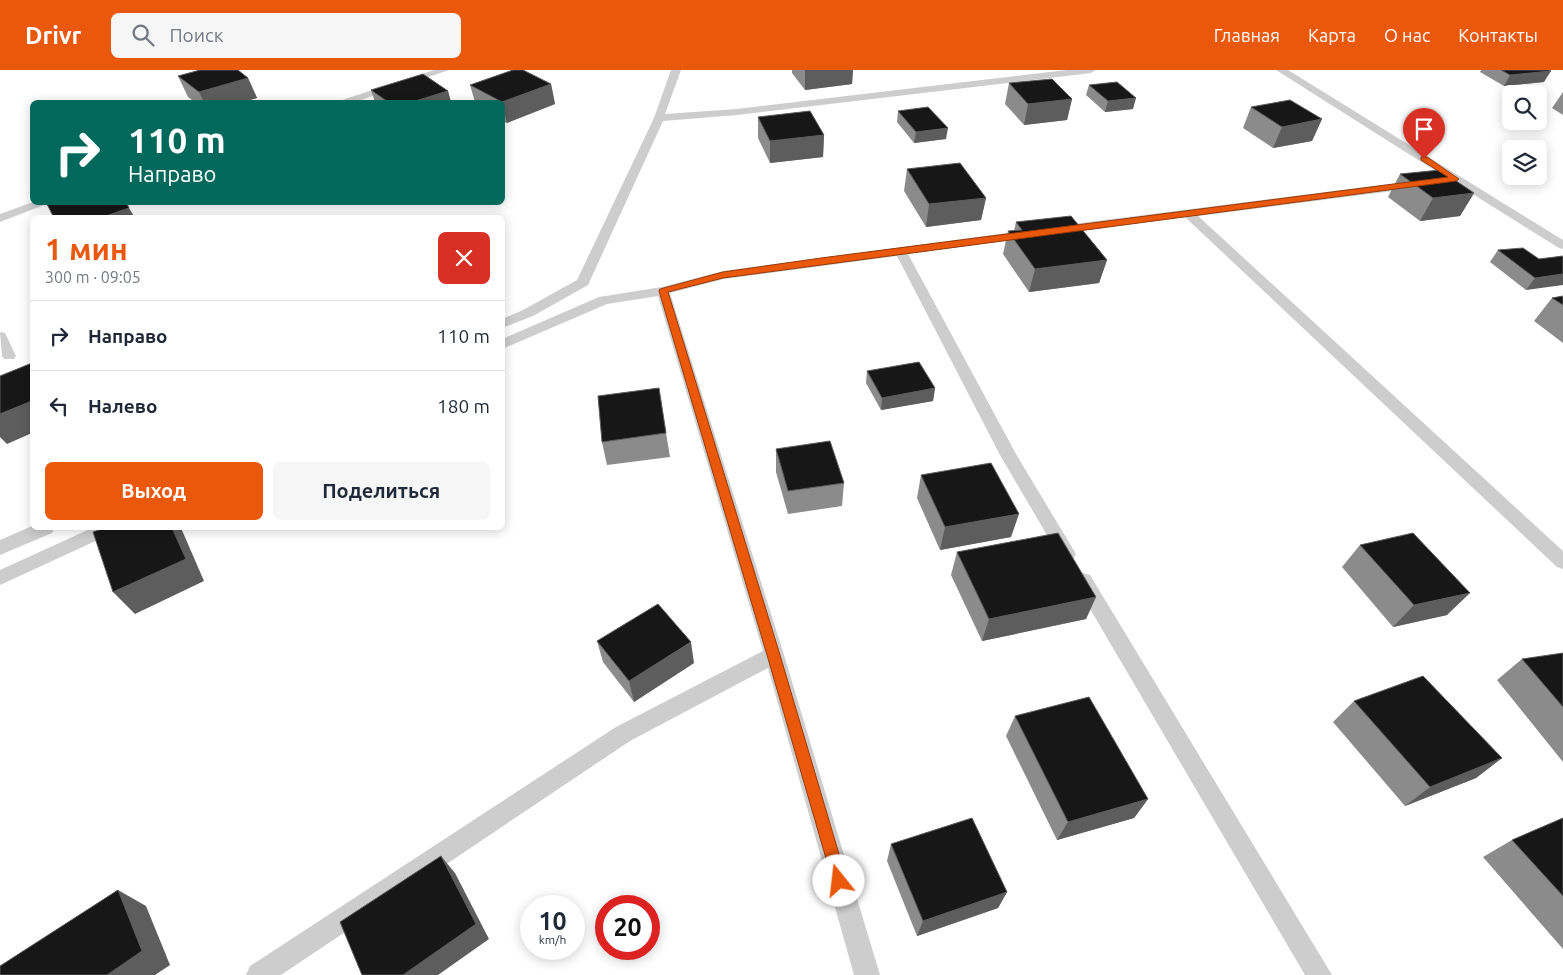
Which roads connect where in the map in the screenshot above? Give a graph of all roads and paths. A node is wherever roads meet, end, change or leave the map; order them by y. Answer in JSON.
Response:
{"nodes":[{"id":1,"x":444,"y":70,"type":"edge"},
{"id":2,"x":676,"y":70,"type":"edge"},
{"id":3,"x":1090,"y":70,"type":"edge"},
{"id":4,"x":1281,"y":70,"type":"edge"},
{"id":5,"x":352,"y":100,"type":"edge"},
{"id":6,"x":660,"y":118,"type":"junction"},
{"id":7,"x":1456,"y":179,"type":"junction"},
{"id":8,"x":37,"y":205,"type":"edge"},
{"id":9,"x":1188,"y":214,"type":"junction"},
{"id":10,"x":0,"y":218,"type":"edge"},
{"id":11,"x":1563,"y":245,"type":"edge"},
{"id":12,"x":900,"y":250,"type":"junction"},
{"id":13,"x":663,"y":291,"type":"junction"},
{"id":14,"x":505,"y":323,"type":"edge"},
{"id":15,"x":0,"y":336,"type":"edge"},
{"id":16,"x":505,"y":345,"type":"edge"},
{"id":17,"x":9,"y":356,"type":"dead end"},
{"id":18,"x":41,"y":530,"type":"edge"},
{"id":19,"x":103,"y":530,"type":"edge"},
{"id":20,"x":0,"y":548,"type":"edge"},
{"id":21,"x":1563,"y":562,"type":"edge"},
{"id":22,"x":0,"y":578,"type":"edge"},
{"id":23,"x":774,"y":655,"type":"junction"},
{"id":24,"x":259,"y":975,"type":"edge"},
{"id":25,"x":866,"y":975,"type":"edge"},
{"id":26,"x":1320,"y":975,"type":"edge"}],
"edges":[{"from":1,"to":5,"type":"lane"},
{"from":2,"to":6,"type":"lane"},
{"from":3,"to":6,"type":"lane"},
{"from":4,"to":7,"type":"lane"},
{"from":6,"to":14,"type":"lane"},
{"from":7,"to":9,"type":"lane"},
{"from":7,"to":11,"type":"lane"},
{"from":8,"to":10,"type":"lane"},
{"from":9,"to":12,"type":"lane"},
{"from":9,"to":21,"type":"lane"},
{"from":12,"to":13,"type":"lane"},
{"from":12,"to":26,"type":"lane"},
{"from":13,"to":16,"type":"lane"},
{"from":13,"to":23,"type":"lane"},
{"from":15,"to":17,"type":"lane"},
{"from":18,"to":20,"type":"lane"},
{"from":19,"to":22,"type":"lane"},
{"from":23,"to":24,"type":"lane"},
{"from":23,"to":25,"type":"lane"}]}
